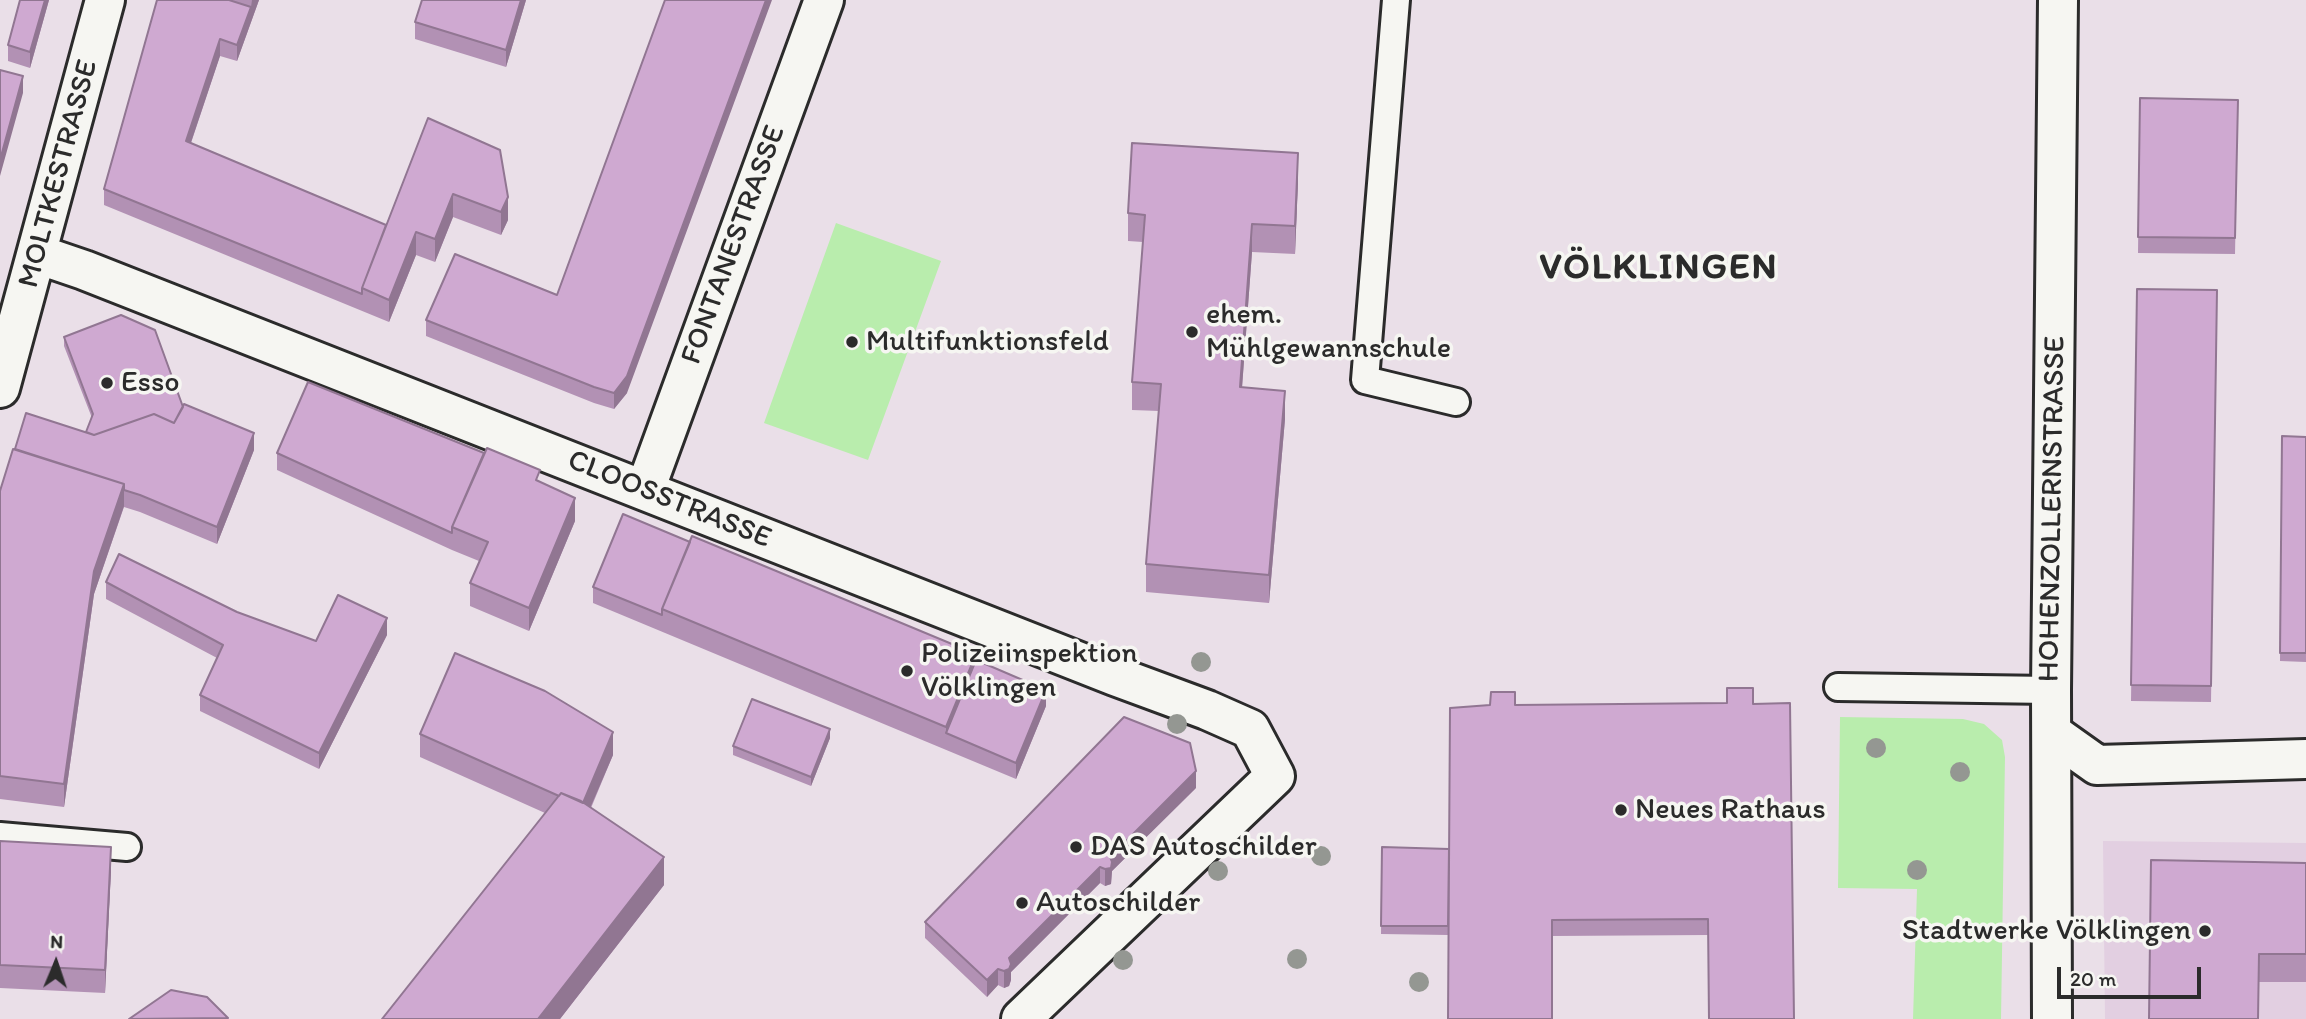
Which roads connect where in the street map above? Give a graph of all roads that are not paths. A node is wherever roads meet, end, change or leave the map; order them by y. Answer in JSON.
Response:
{"nodes":[{"id":1,"x":105,"y":0,"type":"edge"},
{"id":2,"x":824,"y":0,"type":"edge"},
{"id":3,"x":1396,"y":0,"type":"edge"},
{"id":4,"x":2058,"y":0,"type":"edge"},
{"id":5,"x":37,"y":254,"type":"junction"},
{"id":6,"x":0,"y":388,"type":"edge"},
{"id":7,"x":1456,"y":402,"type":"dead end"},
{"id":8,"x":645,"y":490,"type":"junction"},
{"id":9,"x":1838,"y":687,"type":"dead end"},
{"id":10,"x":2051,"y":690,"type":"junction"},
{"id":11,"x":2052,"y":733,"type":"junction"},
{"id":12,"x":2306,"y":759,"type":"edge"},
{"id":13,"x":0,"y":836,"type":"edge"},
{"id":14,"x":127,"y":847,"type":"dead end"},
{"id":15,"x":1021,"y":1019,"type":"edge"},
{"id":16,"x":2052,"y":1019,"type":"edge"}],
"edges":[{"from":1,"to":5,"type":"street","name":"MOLTKESTRASSE"},
{"from":2,"to":8,"type":"street","name":"FONTANESTRASSE"},
{"from":3,"to":7,"type":"lane"},
{"from":4,"to":10,"type":"street","name":"HOHENZOLLERNSTRASSE"},
{"from":5,"to":6,"type":"street","name":"MOLTKESTRASSE"},
{"from":5,"to":8,"type":"street","name":"CLOOSSTRASSE"},
{"from":8,"to":15,"type":"street","name":"CLOOSSTRASSE"},
{"from":9,"to":10,"type":"lane"},
{"from":10,"to":11,"type":"street","name":"HOHENZOLLERNSTRASSE"},
{"from":11,"to":12,"type":"street"},
{"from":11,"to":16,"type":"street","name":"HOHENZOLLERNSTRASSE"},
{"from":13,"to":14,"type":"lane"}]}
